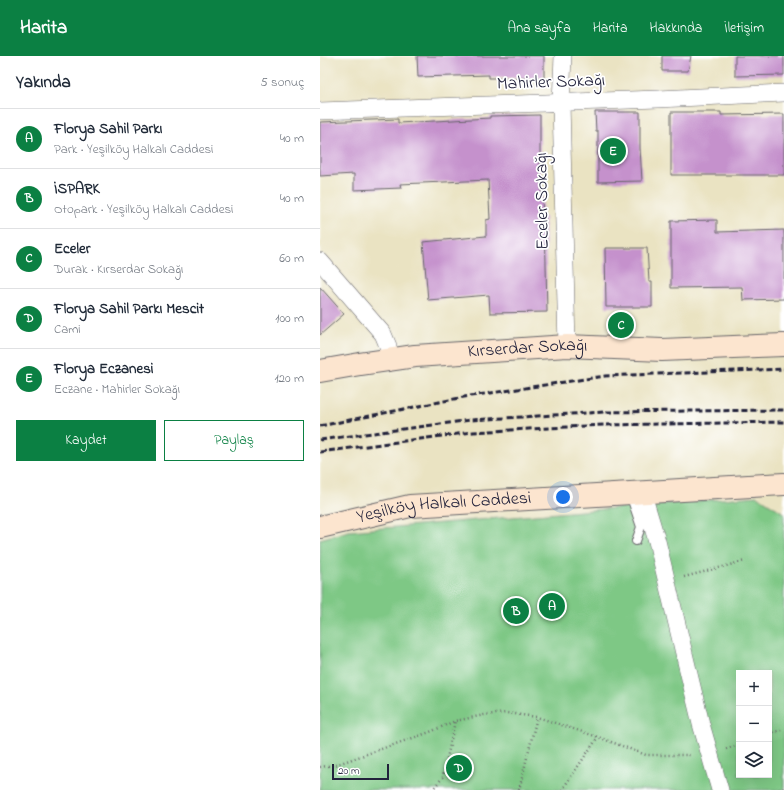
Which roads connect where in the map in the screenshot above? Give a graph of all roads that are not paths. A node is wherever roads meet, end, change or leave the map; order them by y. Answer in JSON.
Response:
{"nodes":[{"id":1,"x":563,"y":56,"type":"edge"},
{"id":2,"x":784,"y":93,"type":"edge"},
{"id":3,"x":561,"y":103,"type":"junction"},
{"id":4,"x":320,"y":111,"type":"edge"},
{"id":5,"x":320,"y":261,"type":"edge"},
{"id":6,"x":567,"y":346,"type":"junction"},
{"id":7,"x":784,"y":346,"type":"edge"},
{"id":8,"x":389,"y":360,"type":"junction"},
{"id":9,"x":320,"y":371,"type":"edge"},
{"id":10,"x":784,"y":484,"type":"edge"},
{"id":11,"x":637,"y":492,"type":"junction"},
{"id":12,"x":320,"y":527,"type":"edge"},
{"id":13,"x":636,"y":541,"type":"dead end"},
{"id":14,"x":720,"y":790,"type":"edge"}],
"edges":[{"from":1,"to":3,"type":"street","name":"Eceler Sokağı"},
{"from":2,"to":3,"type":"street","name":"Mahirler Sokağı"},
{"from":3,"to":4,"type":"street","name":"Mahirler Sokağı"},
{"from":3,"to":6,"type":"street","name":"Eceler Sokağı"},
{"from":5,"to":8,"type":"street"},
{"from":6,"to":7,"type":"main road","name":"Kırserdar Sokağı"},
{"from":6,"to":8,"type":"main road","name":"Kırserdar Sokağı"},
{"from":8,"to":9,"type":"main road","name":"Kırserdar Sokağı"},
{"from":10,"to":11,"type":"main road","name":"Yeşilköy Halkalı Caddesi"},
{"from":11,"to":12,"type":"main road","name":"Yeşilköy Halkalı Caddesi"},
{"from":11,"to":13,"type":"lane"},
{"from":11,"to":14,"type":"street"}]}
